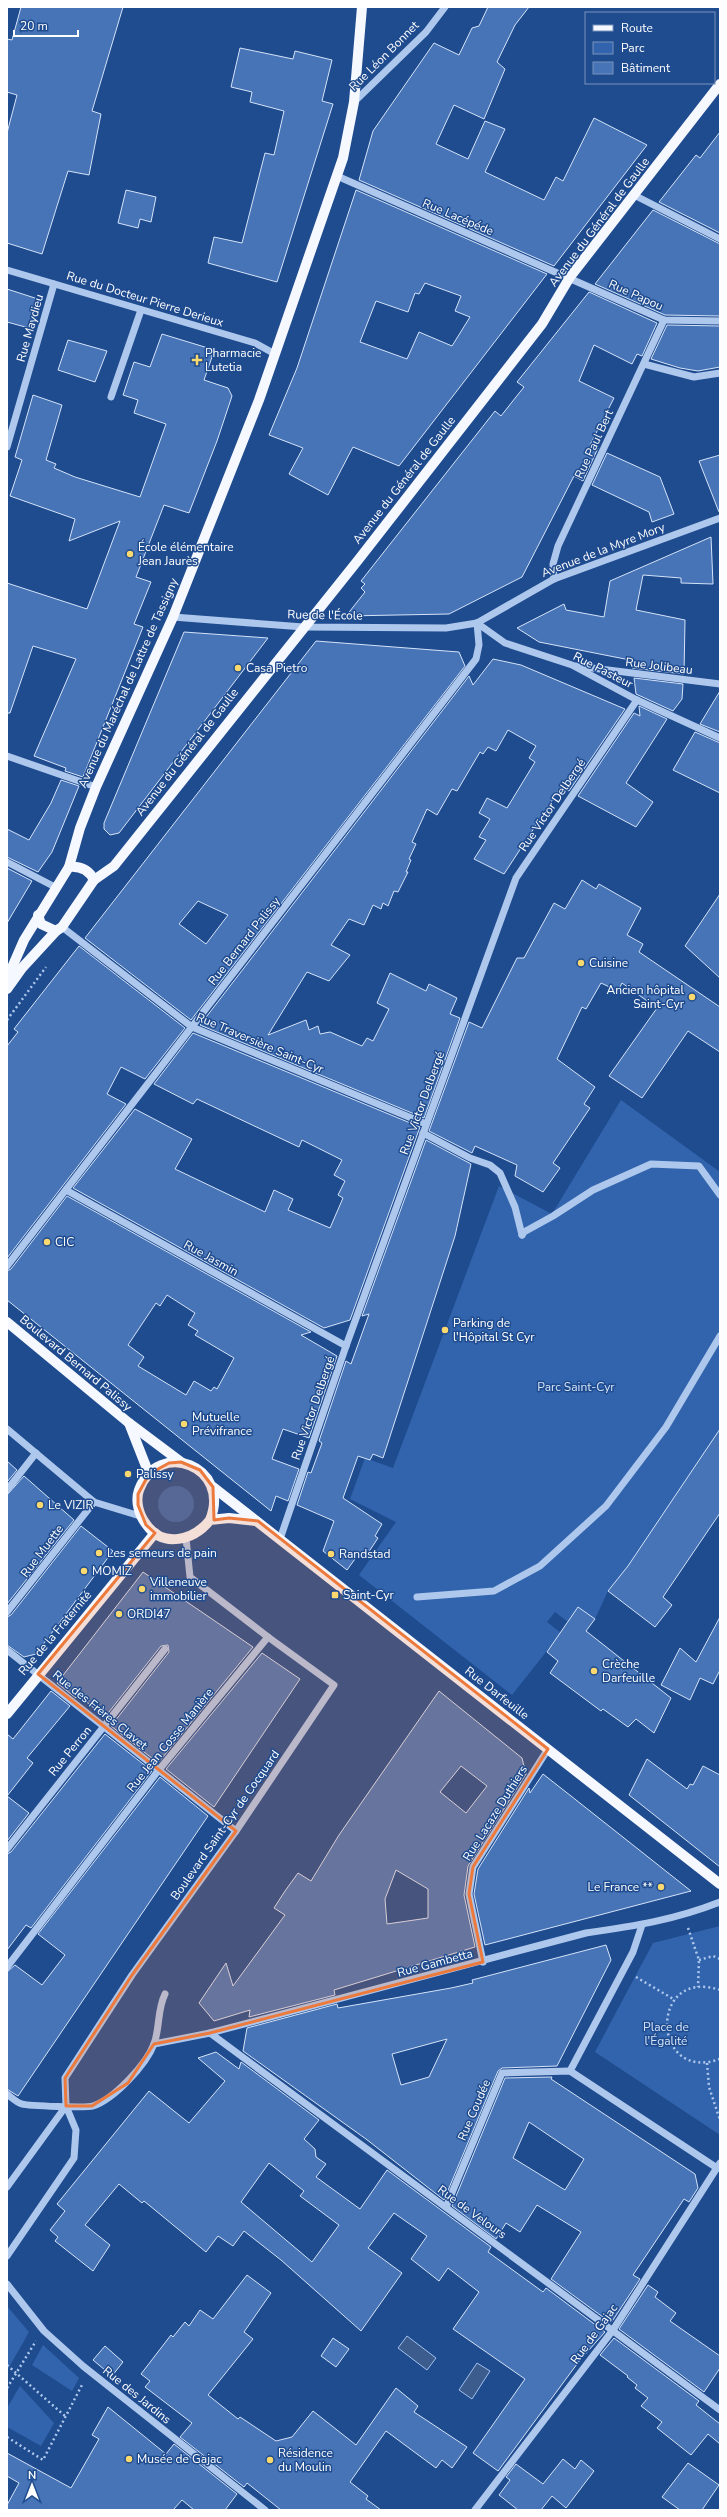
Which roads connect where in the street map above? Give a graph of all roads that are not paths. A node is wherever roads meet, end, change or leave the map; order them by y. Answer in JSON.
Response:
{"nodes":[{"id":1,"x":362,"y":7,"type":"edge"},
{"id":2,"x":445,"y":7,"type":"edge"},
{"id":3,"x":720,"y":84,"type":"edge"},
{"id":4,"x":354,"y":102,"type":"junction"},
{"id":5,"x":337,"y":176,"type":"junction"},
{"id":6,"x":634,"y":195,"type":"junction"},
{"id":7,"x":720,"y":240,"type":"edge"},
{"id":8,"x":7,"y":270,"type":"edge"},
{"id":9,"x":570,"y":278,"type":"junction"},
{"id":10,"x":54,"y":284,"type":"junction"},
{"id":11,"x":141,"y":310,"type":"junction"},
{"id":12,"x":664,"y":320,"type":"junction"},
{"id":13,"x":720,"y":321,"type":"edge"},
{"id":14,"x":275,"y":354,"type":"junction"},
{"id":15,"x":644,"y":364,"type":"junction"},
{"id":16,"x":720,"y":373,"type":"edge"},
{"id":17,"x":111,"y":397,"type":"dead end"},
{"id":18,"x":7,"y":447,"type":"edge"},
{"id":19,"x":720,"y":518,"type":"edge"},
{"id":20,"x":554,"y":579,"type":"junction"},
{"id":21,"x":173,"y":617,"type":"junction"},
{"id":22,"x":477,"y":623,"type":"junction"},
{"id":23,"x":303,"y":627,"type":"junction"},
{"id":24,"x":572,"y":665,"type":"junction"},
{"id":25,"x":720,"y":684,"type":"edge"},
{"id":26,"x":637,"y":700,"type":"junction"},
{"id":27,"x":720,"y":738,"type":"edge"},
{"id":28,"x":7,"y":756,"type":"edge"},
{"id":29,"x":96,"y":787,"type":"junction"},
{"id":30,"x":7,"y":862,"type":"edge"},
{"id":31,"x":69,"y":867,"type":"junction"},
{"id":32,"x":94,"y":880,"type":"junction"},
{"id":33,"x":55,"y":887,"type":"junction"},
{"id":34,"x":38,"y":915,"type":"junction"},
{"id":35,"x":59,"y":929,"type":"junction"},
{"id":36,"x":7,"y":979,"type":"edge"},
{"id":37,"x":7,"y":988,"type":"edge"},
{"id":38,"x":192,"y":1027,"type":"junction"},
{"id":39,"x":426,"y":1124,"type":"junction"},
{"id":40,"x":423,"y":1133,"type":"junction"},
{"id":41,"x":66,"y":1190,"type":"junction"},
{"id":42,"x":720,"y":1195,"type":"edge"},
{"id":43,"x":7,"y":1266,"type":"edge"},
{"id":44,"x":7,"y":1322,"type":"edge"},
{"id":45,"x":720,"y":1336,"type":"edge"},
{"id":46,"x":346,"y":1346,"type":"junction"},
{"id":47,"x":128,"y":1423,"type":"junction"},
{"id":48,"x":7,"y":1429,"type":"edge"},
{"id":49,"x":36,"y":1453,"type":"junction"},
{"id":50,"x":181,"y":1462,"type":"junction"},
{"id":51,"x":148,"y":1474,"type":"junction"},
{"id":52,"x":213,"y":1487,"type":"junction"},
{"id":53,"x":7,"y":1490,"type":"edge"},
{"id":54,"x":94,"y":1502,"type":"junction"},
{"id":55,"x":140,"y":1516,"type":"junction"},
{"id":56,"x":210,"y":1520,"type":"junction"},
{"id":57,"x":258,"y":1521,"type":"junction"},
{"id":58,"x":155,"y":1533,"type":"junction"},
{"id":59,"x":186,"y":1538,"type":"junction"},
{"id":60,"x":280,"y":1539,"type":"junction"},
{"id":61,"x":417,"y":1598,"type":"dead end"},
{"id":62,"x":7,"y":1612,"type":"edge"},
{"id":63,"x":268,"y":1637,"type":"junction"},
{"id":64,"x":166,"y":1649,"type":"dead end"},
{"id":65,"x":7,"y":1650,"type":"edge"},
{"id":66,"x":38,"y":1674,"type":"junction"},
{"id":67,"x":7,"y":1714,"type":"edge"},
{"id":68,"x":104,"y":1728,"type":"junction"},
{"id":69,"x":548,"y":1749,"type":"junction"},
{"id":70,"x":158,"y":1771,"type":"junction"},
{"id":71,"x":236,"y":1831,"type":"junction"},
{"id":72,"x":7,"y":1849,"type":"edge"},
{"id":73,"x":720,"y":1884,"type":"edge"},
{"id":74,"x":720,"y":1902,"type":"edge"},
{"id":75,"x":642,"y":1925,"type":"junction"},
{"id":76,"x":483,"y":1962,"type":"junction"},
{"id":77,"x":7,"y":1967,"type":"edge"},
{"id":78,"x":166,"y":1994,"type":"dead end"},
{"id":79,"x":210,"y":2033,"type":"junction"},
{"id":80,"x":154,"y":2044,"type":"junction"},
{"id":81,"x":570,"y":2071,"type":"junction"},
{"id":82,"x":7,"y":2094,"type":"edge"},
{"id":83,"x":66,"y":2106,"type":"junction"},
{"id":84,"x":718,"y":2165,"type":"edge"},
{"id":85,"x":7,"y":2187,"type":"edge"},
{"id":86,"x":446,"y":2207,"type":"junction"},
{"id":87,"x":7,"y":2256,"type":"edge"},
{"id":88,"x":7,"y":2284,"type":"edge"},
{"id":89,"x":613,"y":2330,"type":"junction"},
{"id":90,"x":720,"y":2410,"type":"edge"},
{"id":91,"x":265,"y":2510,"type":"edge"},
{"id":92,"x":475,"y":2510,"type":"edge"}],
"edges":[{"from":1,"to":4,"type":"main road","name":"Avenue du Maréchal de Lattre de Tassigny"},
{"from":2,"to":4,"type":"street","name":"Rue Léon Bonnet"},
{"from":3,"to":6,"type":"main road","name":"Avenue du Général de Gaulle"},
{"from":4,"to":5,"type":"main road","name":"Avenue du Maréchal de Lattre de Tassigny"},
{"from":5,"to":9,"type":"street","name":"Rue Lacépéde"},
{"from":5,"to":14,"type":"main road","name":"Avenue du Maréchal de Lattre de Tassigny"},
{"from":6,"to":7,"type":"street"},
{"from":6,"to":9,"type":"main road","name":"Avenue du Général de Gaulle"},
{"from":8,"to":10,"type":"street","name":"Rue du Docteur Pierre Derieux"},
{"from":9,"to":12,"type":"street","name":"Rue Papou"},
{"from":9,"to":23,"type":"main road","name":"Avenue du Général de Gaulle"},
{"from":10,"to":11,"type":"street","name":"Rue du Docteur Pierre Derieux"},
{"from":10,"to":18,"type":"street","name":"Rue Maydieu"},
{"from":11,"to":14,"type":"street","name":"Rue du Docteur Pierre Derieux"},
{"from":11,"to":17,"type":"street"},
{"from":12,"to":13,"type":"street","name":"Rue Papou"},
{"from":12,"to":15,"type":"street","name":"Rue Paul Bert"},
{"from":14,"to":21,"type":"main road","name":"Avenue du Maréchal de Lattre de Tassigny"},
{"from":15,"to":16,"type":"street"},
{"from":15,"to":20,"type":"street","name":"Rue Paul Bert"},
{"from":19,"to":20,"type":"street","name":"Avenue de la Myre Mory"},
{"from":20,"to":22,"type":"street","name":"Avenue de la Myre Mory"},
{"from":21,"to":23,"type":"street","name":"Rue de l'École"},
{"from":21,"to":29,"type":"main road","name":"Avenue du Maréchal de Lattre de Tassigny"},
{"from":22,"to":23,"type":"street","name":"Rue de l'École"},
{"from":22,"to":24,"type":"street","name":"Rue Pasteur"},
{"from":22,"to":38,"type":"street","name":"Rue Bernard Palissy"},
{"from":23,"to":32,"type":"main road","name":"Avenue du Général de Gaulle"},
{"from":24,"to":25,"type":"street","name":"Rue Jolibeau"},
{"from":24,"to":26,"type":"street","name":"Rue Pasteur"},
{"from":26,"to":27,"type":"street","name":"Rue Pasteur"},
{"from":26,"to":39,"type":"street","name":"Rue Victor Delbergé"},
{"from":28,"to":29,"type":"street"},
{"from":29,"to":31,"type":"main road","name":"Avenue du Maréchal de Lattre de Tassigny"},
{"from":30,"to":33,"type":"street"},
{"from":31,"to":32,"type":"main road"},
{"from":31,"to":33,"type":"main road","name":"Avenue du Maréchal de Lattre de Tassigny"},
{"from":32,"to":35,"type":"main road"},
{"from":33,"to":34,"type":"main road","name":"Avenue du Maréchal de Lattre de Tassigny"},
{"from":34,"to":35,"type":"main road"},
{"from":34,"to":36,"type":"main road","name":"Avenue du Maréchal de Lattre de Tassigny"},
{"from":35,"to":37,"type":"main road"},
{"from":35,"to":38,"type":"street","name":"Rue Traversière Saint-Cyr"},
{"from":38,"to":39,"type":"street","name":"Rue Traversière Saint-Cyr"},
{"from":38,"to":41,"type":"street","name":"Rue Bernard Palissy"},
{"from":39,"to":40,"type":"street","name":"Rue Victor Delbergé"},
{"from":40,"to":42,"type":"street"},
{"from":40,"to":46,"type":"street","name":"Rue Victor Delbergé"},
{"from":41,"to":43,"type":"street","name":"Rue Bernard Palissy"},
{"from":41,"to":46,"type":"street","name":"Rue Jasmin"},
{"from":44,"to":47,"type":"main road","name":"Boulevard Bernard Palissy"},
{"from":45,"to":61,"type":"street"},
{"from":46,"to":60,"type":"street","name":"Rue Victor Delbergé"},
{"from":47,"to":50,"type":"main road","name":"Boulevard Bernard Palissy"},
{"from":47,"to":51,"type":"main road"},
{"from":48,"to":49,"type":"street"},
{"from":49,"to":53,"type":"street"},
{"from":49,"to":54,"type":"street"},
{"from":50,"to":51,"type":"main road"},
{"from":50,"to":52,"type":"main road"},
{"from":51,"to":55,"type":"main road"},
{"from":52,"to":56,"type":"main road"},
{"from":52,"to":57,"type":"main road","name":"Rue Darfeuille"},
{"from":54,"to":55,"type":"street"},
{"from":54,"to":62,"type":"street","name":"Rue Muette"},
{"from":55,"to":58,"type":"main road"},
{"from":56,"to":57,"type":"main road"},
{"from":56,"to":59,"type":"main road"},
{"from":57,"to":60,"type":"main road","name":"Rue Darfeuille"},
{"from":58,"to":59,"type":"main road"},
{"from":58,"to":66,"type":"main road","name":"Rue de la Fraternité"},
{"from":59,"to":63,"type":"street"},
{"from":60,"to":69,"type":"main road","name":"Rue Darfeuille"},
{"from":63,"to":70,"type":"street","name":"Rue Jean Cosse Manière"},
{"from":63,"to":71,"type":"street","name":"Boulevard Saint-Cyr de Cocquard"},
{"from":64,"to":68,"type":"street","name":"Rue Perron"},
{"from":65,"to":66,"type":"street","name":"Rue des Frères Clavet"},
{"from":66,"to":67,"type":"main road","name":"Rue de la Fraternité"},
{"from":66,"to":68,"type":"street","name":"Rue des Frères Clavet"},
{"from":68,"to":70,"type":"street","name":"Rue des Frères Clavet"},
{"from":68,"to":72,"type":"street","name":"Rue Perron"},
{"from":69,"to":73,"type":"main road","name":"Rue Darfeuille"},
{"from":69,"to":76,"type":"street","name":"Rue Lacaze Duthiers"},
{"from":70,"to":71,"type":"street","name":"Rue des Frères Clavet"},
{"from":70,"to":77,"type":"street","name":"Rue Jean Cosse Manière"},
{"from":71,"to":83,"type":"street","name":"Boulevard Saint-Cyr de Cocquard"},
{"from":74,"to":75,"type":"street","name":"Rue Gambetta"},
{"from":75,"to":76,"type":"street","name":"Rue Gambetta"},
{"from":75,"to":81,"type":"street"},
{"from":76,"to":79,"type":"street","name":"Rue Gambetta"},
{"from":78,"to":80,"type":"street"},
{"from":79,"to":80,"type":"street","name":"Rue Gambetta"},
{"from":79,"to":86,"type":"street","name":"Rue de Velours"},
{"from":80,"to":83,"type":"street"},
{"from":81,"to":84,"type":"street"},
{"from":81,"to":86,"type":"street","name":"Rue Coudée"},
{"from":82,"to":83,"type":"street"},
{"from":83,"to":85,"type":"street"},
{"from":83,"to":87,"type":"street"},
{"from":84,"to":89,"type":"street","name":"Rue de Gajac"},
{"from":86,"to":89,"type":"street","name":"Rue de Velours"},
{"from":88,"to":91,"type":"street","name":"Rue des Jardins"},
{"from":89,"to":90,"type":"street","name":"Rue de Velours"},
{"from":89,"to":92,"type":"street","name":"Rue de Gajac"}]}
